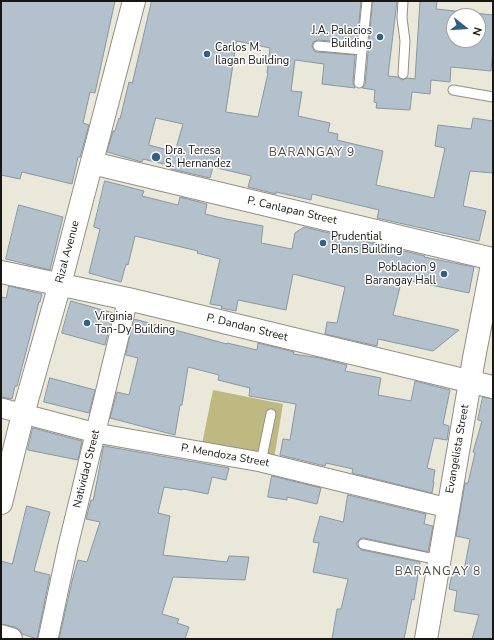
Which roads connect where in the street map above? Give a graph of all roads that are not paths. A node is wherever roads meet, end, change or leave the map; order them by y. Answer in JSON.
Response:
{"nodes":[{"id":1,"x":134,"y":1,"type":"edge"},
{"id":2,"x":368,"y":1,"type":"edge"},
{"id":3,"x":403,"y":1,"type":"edge"},
{"id":4,"x":318,"y":46,"type":"dead end"},
{"id":5,"x":362,"y":50,"type":"junction"},
{"id":6,"x":403,"y":74,"type":"dead end"},
{"id":7,"x":359,"y":83,"type":"dead end"},
{"id":8,"x":453,"y":90,"type":"dead end"},
{"id":9,"x":493,"y":97,"type":"edge"},
{"id":10,"x":92,"y":163,"type":"junction"},
{"id":11,"x":493,"y":259,"type":"edge"},
{"id":12,"x":1,"y":272,"type":"edge"},
{"id":13,"x":60,"y":284,"type":"junction"},
{"id":14,"x":128,"y":299,"type":"junction"},
{"id":15,"x":470,"y":382,"type":"junction"},
{"id":16,"x":493,"y":387,"type":"edge"},
{"id":17,"x":1,"y":408,"type":"edge"},
{"id":18,"x":24,"y":414,"type":"junction"},
{"id":19,"x":271,"y":414,"type":"dead end"},
{"id":20,"x":96,"y":433,"type":"junction"},
{"id":21,"x":261,"y":462,"type":"junction"},
{"id":22,"x":1,"y":504,"type":"edge"},
{"id":23,"x":448,"y":508,"type":"junction"},
{"id":24,"x":363,"y":544,"type":"dead end"},
{"id":25,"x":439,"y":560,"type":"junction"},
{"id":26,"x":1,"y":636,"type":"edge"},
{"id":27,"x":11,"y":639,"type":"edge"},
{"id":28,"x":48,"y":639,"type":"edge"},
{"id":29,"x":426,"y":639,"type":"edge"}],
"edges":[{"from":1,"to":10,"type":"street","name":"Rizal Avenue"},
{"from":2,"to":5,"type":"lane"},
{"from":3,"to":6,"type":"lane"},
{"from":4,"to":5,"type":"lane"},
{"from":5,"to":7,"type":"lane"},
{"from":8,"to":9,"type":"lane"},
{"from":10,"to":11,"type":"street","name":"P. Canlapan Street"},
{"from":10,"to":13,"type":"street","name":"Rizal Avenue"},
{"from":11,"to":15,"type":"street","name":"Evangelista Street"},
{"from":12,"to":13,"type":"street","name":"P. Dandan Street"},
{"from":13,"to":14,"type":"street","name":"P. Dandan Street"},
{"from":13,"to":18,"type":"street","name":"Rizal Avenue"},
{"from":14,"to":15,"type":"street","name":"P. Dandan Street"},
{"from":14,"to":20,"type":"street","name":"Natividad Street"},
{"from":15,"to":16,"type":"street","name":"P. Dandan Street"},
{"from":15,"to":23,"type":"street","name":"Evangelista Street"},
{"from":17,"to":18,"type":"street","name":"P. Mendoza Street"},
{"from":18,"to":20,"type":"street","name":"P. Mendoza Street"},
{"from":18,"to":22,"type":"street","name":"Rizal Avenue"},
{"from":19,"to":21,"type":"lane"},
{"from":20,"to":21,"type":"street","name":"P. Mendoza Street"},
{"from":20,"to":28,"type":"street","name":"Natividad Street"},
{"from":21,"to":23,"type":"street","name":"P. Mendoza Street"},
{"from":23,"to":25,"type":"street","name":"Evangelista Street"},
{"from":24,"to":25,"type":"lane"},
{"from":25,"to":29,"type":"street","name":"Evangelista Street"},
{"from":26,"to":27,"type":"street"}]}
